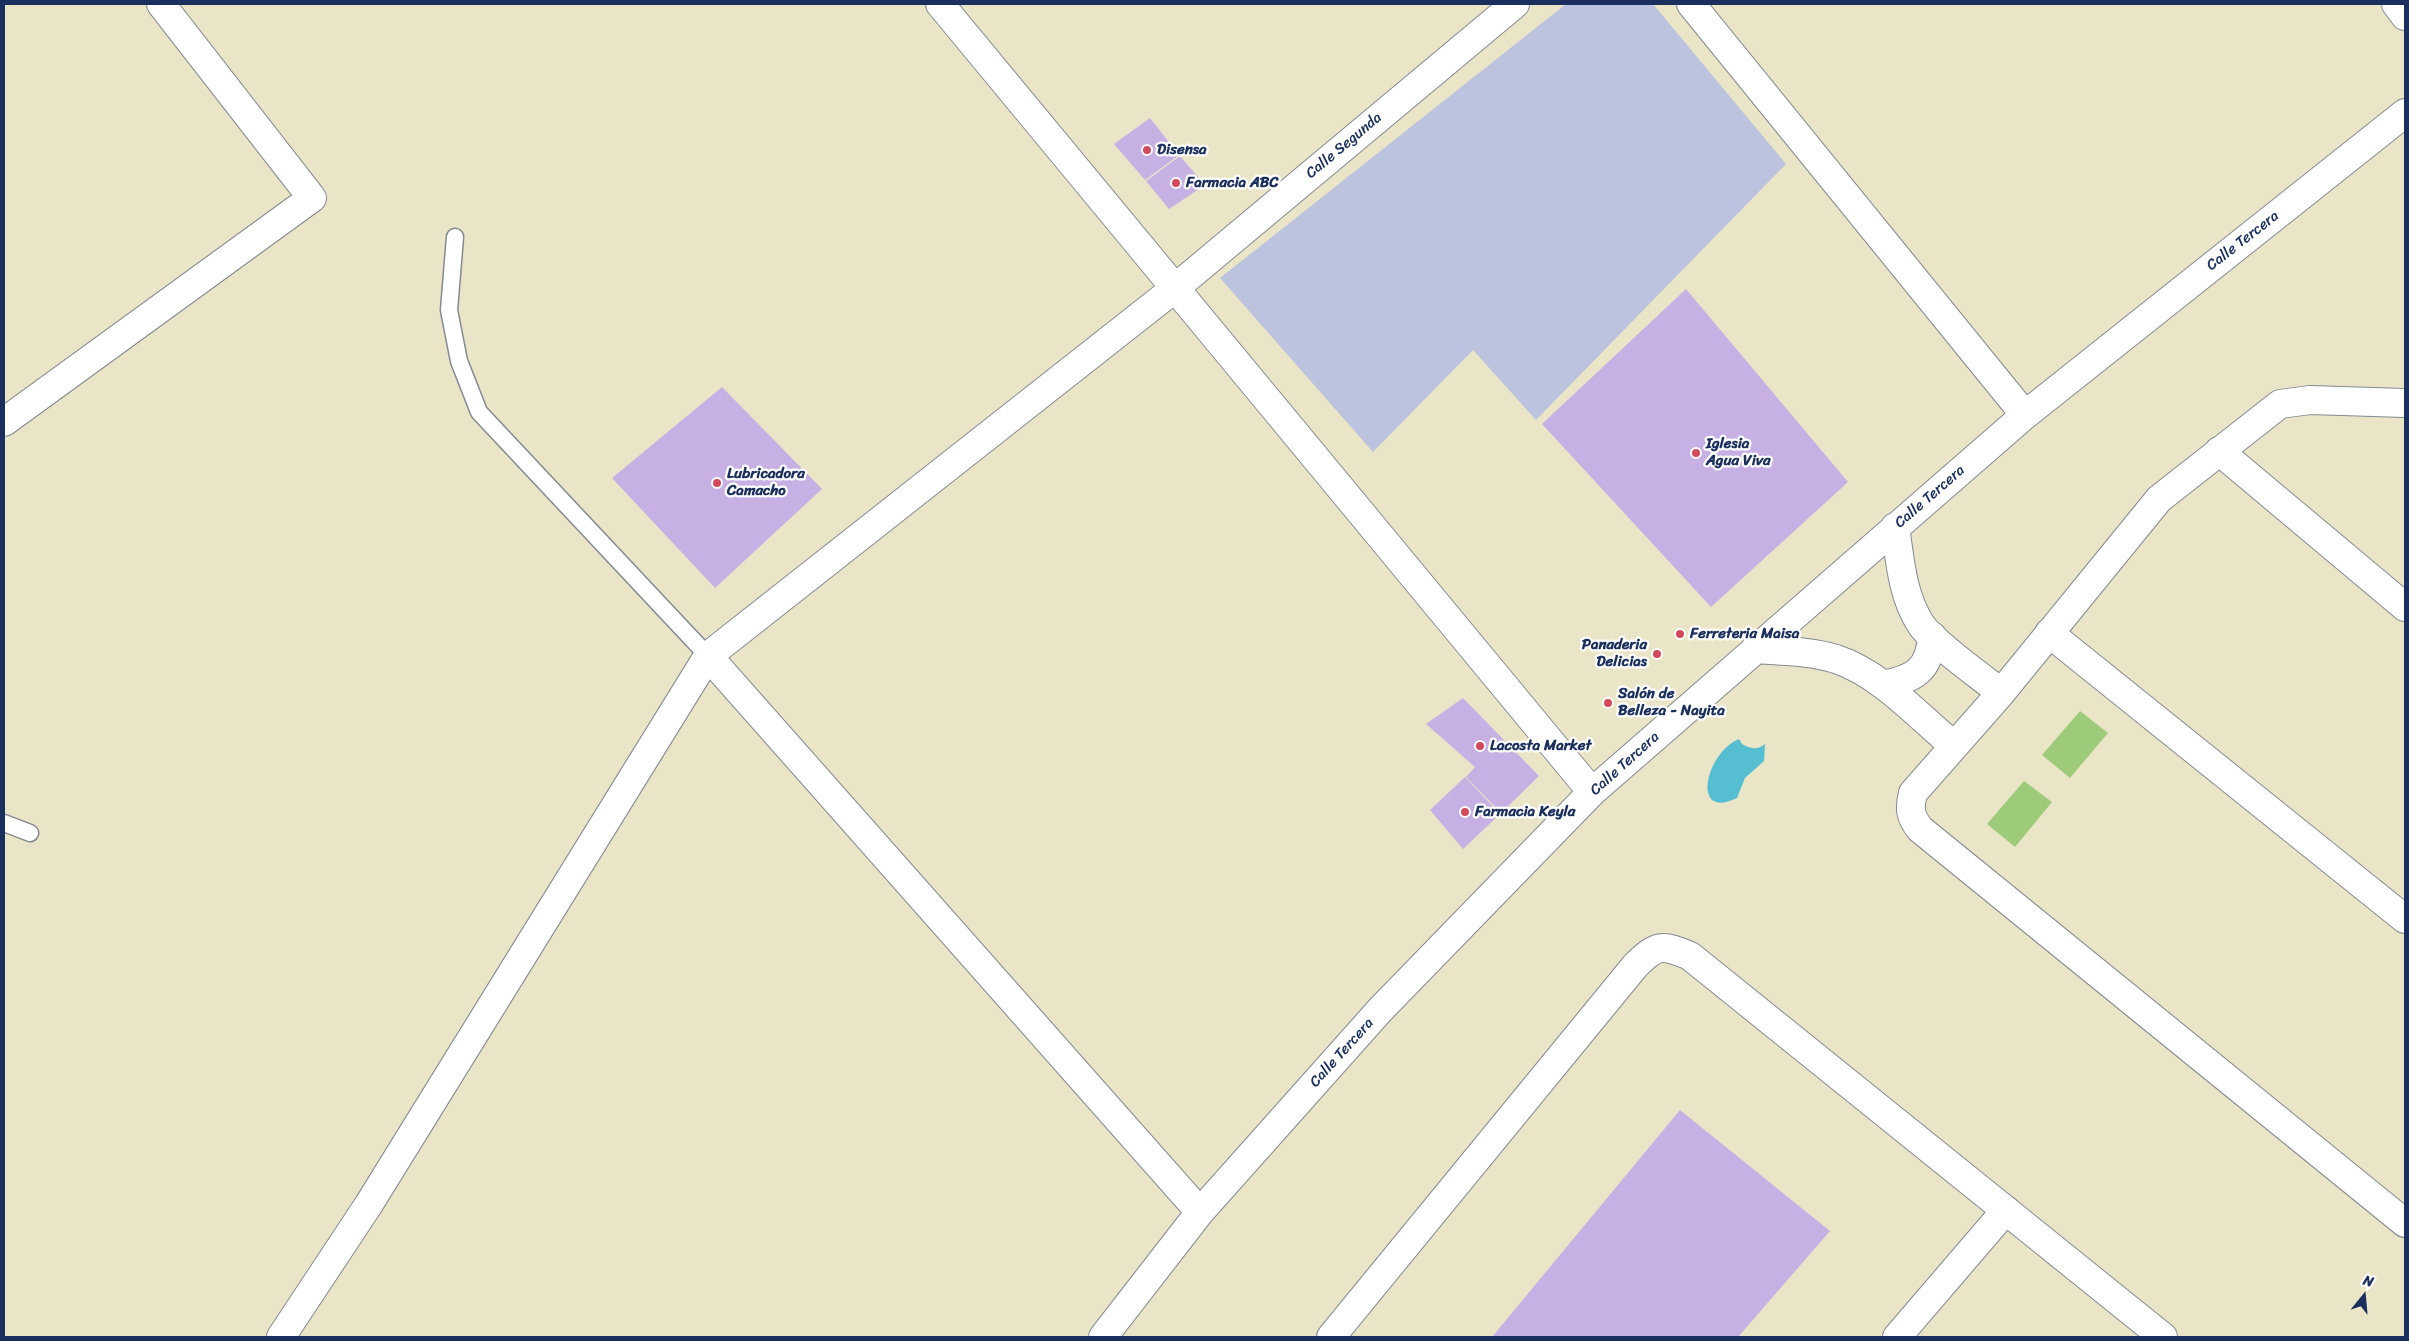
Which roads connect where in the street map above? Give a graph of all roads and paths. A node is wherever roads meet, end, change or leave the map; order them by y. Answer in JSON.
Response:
{"nodes":[{"id":1,"x":161,"y":4,"type":"edge"},
{"id":2,"x":940,"y":4,"type":"edge"},
{"id":3,"x":1515,"y":4,"type":"edge"},
{"id":4,"x":1691,"y":4,"type":"edge"},
{"id":5,"x":2396,"y":4,"type":"edge"},
{"id":6,"x":2405,"y":16,"type":"edge"},
{"id":7,"x":2405,"y":113,"type":"edge"},
{"id":8,"x":455,"y":238,"type":"dead end"},
{"id":9,"x":1174,"y":289,"type":"junction"},
{"id":10,"x":2405,"y":403,"type":"edge"},
{"id":11,"x":2025,"y":415,"type":"junction"},
{"id":12,"x":4,"y":422,"type":"edge"},
{"id":13,"x":2219,"y":451,"type":"junction"},
{"id":14,"x":1895,"y":527,"type":"junction"},
{"id":15,"x":2405,"y":606,"type":"edge"},
{"id":16,"x":2049,"y":633,"type":"junction"},
{"id":17,"x":1932,"y":636,"type":"junction"},
{"id":18,"x":1756,"y":649,"type":"junction"},
{"id":19,"x":708,"y":656,"type":"junction"},
{"id":20,"x":1883,"y":685,"type":"junction"},
{"id":21,"x":2000,"y":693,"type":"junction"},
{"id":22,"x":1953,"y":745,"type":"junction"},
{"id":23,"x":1592,"y":792,"type":"junction"},
{"id":24,"x":4,"y":822,"type":"edge"},
{"id":25,"x":30,"y":833,"type":"dead end"},
{"id":26,"x":2405,"y":919,"type":"edge"},
{"id":27,"x":2006,"y":1210,"type":"junction"},
{"id":28,"x":1200,"y":1212,"type":"junction"},
{"id":29,"x":2405,"y":1223,"type":"edge"},
{"id":30,"x":281,"y":1337,"type":"edge"},
{"id":31,"x":1102,"y":1337,"type":"edge"},
{"id":32,"x":1331,"y":1337,"type":"edge"},
{"id":33,"x":1897,"y":1337,"type":"edge"},
{"id":34,"x":2163,"y":1337,"type":"edge"}],
"edges":[{"from":1,"to":12,"type":"street"},
{"from":2,"to":9,"type":"street"},
{"from":3,"to":9,"type":"street","name":"Calle Segunda"},
{"from":4,"to":11,"type":"street"},
{"from":5,"to":6,"type":"street"},
{"from":7,"to":11,"type":"street","name":"Calle Tercera"},
{"from":8,"to":19,"type":"lane"},
{"from":9,"to":19,"type":"street","name":"Calle Segunda"},
{"from":9,"to":23,"type":"street"},
{"from":10,"to":13,"type":"street"},
{"from":11,"to":14,"type":"street","name":"Calle Tercera"},
{"from":13,"to":15,"type":"street"},
{"from":13,"to":16,"type":"street"},
{"from":14,"to":17,"type":"street"},
{"from":14,"to":18,"type":"street","name":"Calle Tercera"},
{"from":16,"to":21,"type":"street"},
{"from":16,"to":26,"type":"street"},
{"from":17,"to":20,"type":"street"},
{"from":17,"to":21,"type":"street"},
{"from":18,"to":20,"type":"street"},
{"from":18,"to":23,"type":"street","name":"Calle Tercera"},
{"from":19,"to":28,"type":"street"},
{"from":19,"to":30,"type":"street"},
{"from":20,"to":22,"type":"street"},
{"from":21,"to":22,"type":"street"},
{"from":22,"to":29,"type":"street"},
{"from":23,"to":28,"type":"street","name":"Calle Tercera"},
{"from":24,"to":25,"type":"lane"},
{"from":27,"to":32,"type":"street"},
{"from":27,"to":33,"type":"street"},
{"from":27,"to":34,"type":"street"},
{"from":28,"to":31,"type":"street","name":"Calle Tercera"}]}
